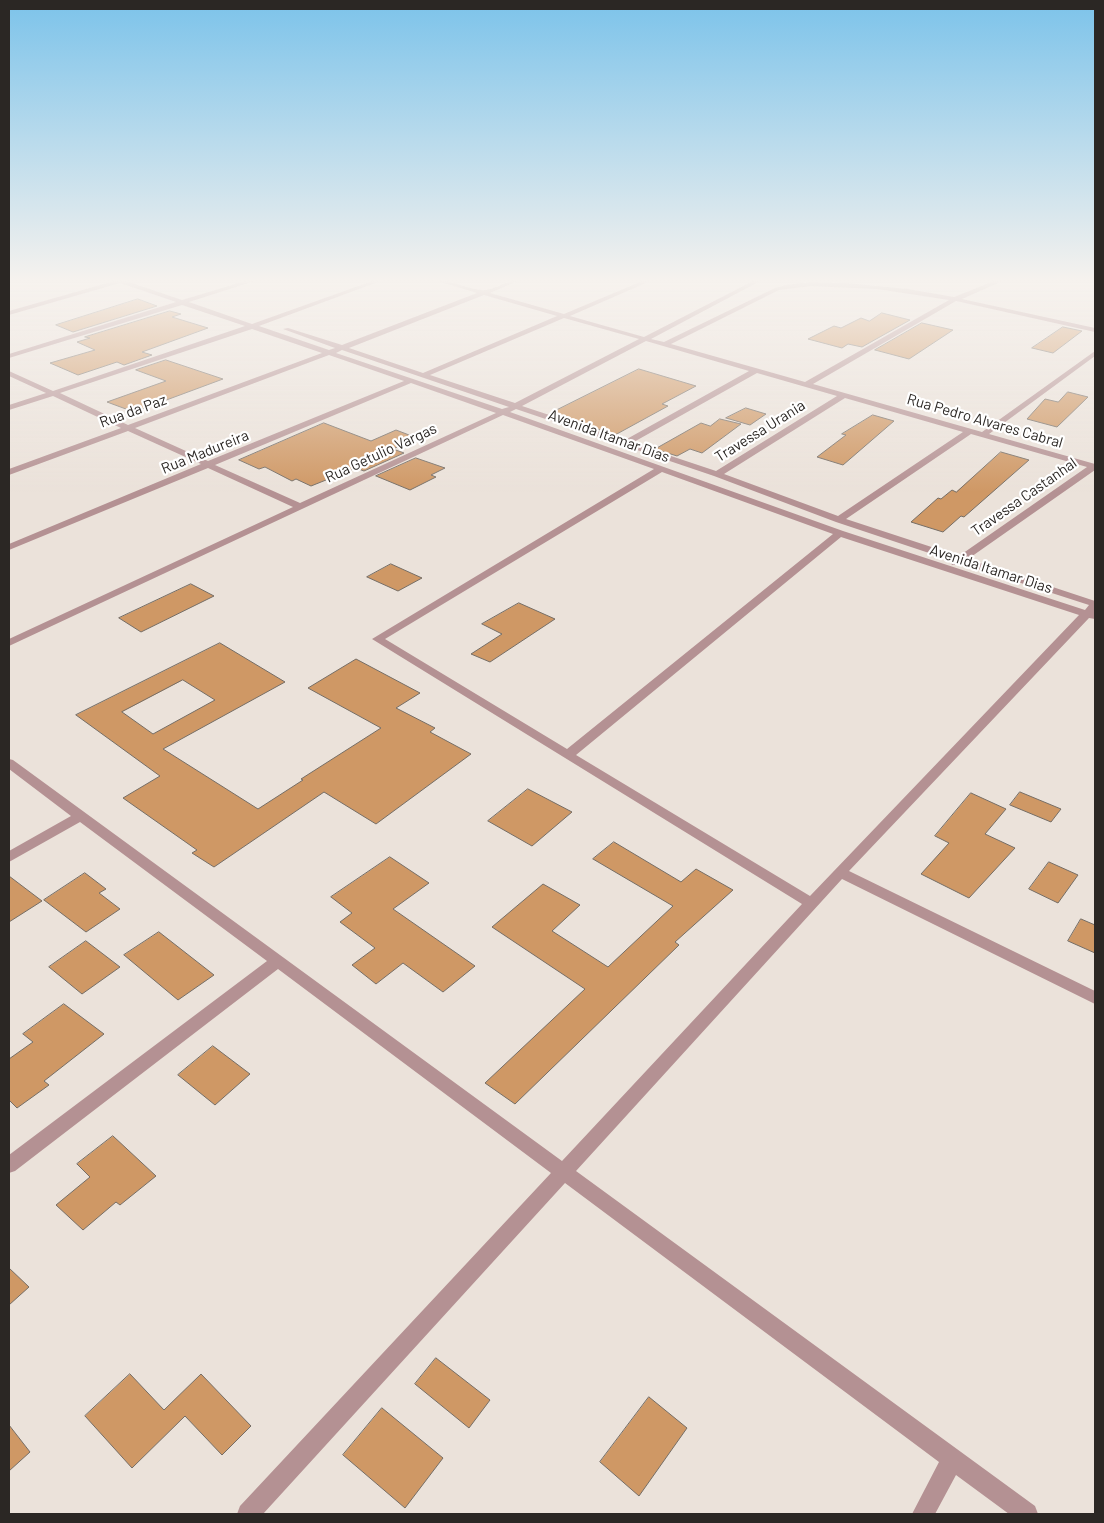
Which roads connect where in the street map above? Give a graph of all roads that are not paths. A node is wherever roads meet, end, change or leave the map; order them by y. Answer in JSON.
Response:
{"nodes":[{"id":1,"x":28,"y":350,"type":"edge"},
{"id":2,"x":181,"y":350,"type":"edge"},
{"id":3,"x":320,"y":350,"type":"edge"},
{"id":4,"x":336,"y":350,"type":"edge"},
{"id":5,"x":348,"y":350,"type":"edge"},
{"id":6,"x":483,"y":350,"type":"edge"},
{"id":7,"x":626,"y":350,"type":"edge"},
{"id":8,"x":682,"y":350,"type":"edge"},
{"id":9,"x":867,"y":350,"type":"edge"},
{"id":10,"x":328,"y":353,"type":"junction"},
{"id":11,"x":1095,"y":353,"type":"edge"},
{"id":12,"x":9,"y":356,"type":"edge"},
{"id":13,"x":755,"y":371,"type":"junction"},
{"id":14,"x":9,"y":373,"type":"edge"},
{"id":15,"x":421,"y":376,"type":"junction"},
{"id":16,"x":410,"y":381,"type":"junction"},
{"id":17,"x":806,"y":385,"type":"junction"},
{"id":18,"x":52,"y":394,"type":"junction"},
{"id":19,"x":843,"y":396,"type":"junction"},
{"id":20,"x":514,"y":407,"type":"junction"},
{"id":21,"x":9,"y":408,"type":"edge"},
{"id":22,"x":502,"y":412,"type":"junction"},
{"id":23,"x":126,"y":428,"type":"junction"},
{"id":24,"x":970,"y":431,"type":"junction"},
{"id":25,"x":983,"y":435,"type":"junction"},
{"id":26,"x":624,"y":444,"type":"junction"},
{"id":27,"x":208,"y":466,"type":"junction"},
{"id":28,"x":1094,"y":467,"type":"edge"},
{"id":29,"x":661,"y":469,"type":"junction"},
{"id":30,"x":9,"y":472,"type":"edge"},
{"id":31,"x":717,"y":474,"type":"junction"},
{"id":32,"x":298,"y":506,"type":"junction"},
{"id":33,"x":839,"y":520,"type":"junction"},
{"id":34,"x":840,"y":533,"type":"junction"},
{"id":35,"x":9,"y":548,"type":"edge"},
{"id":36,"x":961,"y":560,"type":"junction"},
{"id":37,"x":948,"y":569,"type":"junction"},
{"id":38,"x":1093,"y":610,"type":"edge"},
{"id":39,"x":9,"y":643,"type":"edge"},
{"id":40,"x":569,"y":754,"type":"junction"},
{"id":41,"x":9,"y":763,"type":"edge"},
{"id":42,"x":81,"y":816,"type":"junction"},
{"id":43,"x":9,"y":857,"type":"edge"},
{"id":44,"x":840,"y":872,"type":"junction"},
{"id":45,"x":811,"y":903,"type":"junction"},
{"id":46,"x":278,"y":962,"type":"junction"},
{"id":47,"x":1095,"y":998,"type":"edge"},
{"id":48,"x":9,"y":1165,"type":"edge"},
{"id":49,"x":563,"y":1172,"type":"junction"},
{"id":50,"x":953,"y":1459,"type":"junction"},
{"id":51,"x":248,"y":1514,"type":"edge"},
{"id":52,"x":923,"y":1514,"type":"edge"},
{"id":53,"x":1027,"y":1514,"type":"edge"}],
"edges":[{"from":1,"to":12,"type":"street"},
{"from":2,"to":18,"type":"street"},
{"from":3,"to":10,"type":"street","name":"Avenida Itamar Dias"},
{"from":4,"to":10,"type":"street","name":"Rua da Paz"},
{"from":5,"to":15,"type":"street","name":"Avenida Itamar Dias"},
{"from":6,"to":15,"type":"street"},
{"from":7,"to":20,"type":"street","name":"Rua Getulio Vargas"},
{"from":8,"to":13,"type":"street","name":"Rua Pedro Alvares Cabral"},
{"from":9,"to":17,"type":"street"},
{"from":10,"to":16,"type":"street","name":"Avenida Itamar Dias"},
{"from":10,"to":23,"type":"street","name":"Rua da Paz"},
{"from":11,"to":25,"type":"street"},
{"from":13,"to":17,"type":"street","name":"Rua Pedro Alvares Cabral"},
{"from":13,"to":26,"type":"street"},
{"from":14,"to":18,"type":"street"},
{"from":15,"to":20,"type":"street","name":"Avenida Itamar Dias"},
{"from":16,"to":22,"type":"street","name":"Avenida Itamar Dias"},
{"from":16,"to":27,"type":"street","name":"Rua Madureira"},
{"from":17,"to":19,"type":"street","name":"Rua Pedro Alvares Cabral"},
{"from":18,"to":21,"type":"street"},
{"from":18,"to":23,"type":"street"},
{"from":19,"to":24,"type":"street","name":"Rua Pedro Alvares Cabral"},
{"from":19,"to":31,"type":"street","name":"Travessa Urania"},
{"from":20,"to":22,"type":"street","name":"Rua Getulio Vargas"},
{"from":20,"to":26,"type":"street","name":"Avenida Itamar Dias"},
{"from":22,"to":29,"type":"street","name":"Avenida Itamar Dias"},
{"from":22,"to":32,"type":"street","name":"Rua Getulio Vargas"},
{"from":23,"to":27,"type":"street"},
{"from":23,"to":30,"type":"street","name":"Rua da Paz"},
{"from":24,"to":25,"type":"street","name":"Rua Pedro Alvares Cabral"},
{"from":24,"to":33,"type":"street"},
{"from":25,"to":28,"type":"street","name":"Rua Pedro Alvares Cabral"},
{"from":26,"to":31,"type":"street","name":"Avenida Itamar Dias"},
{"from":27,"to":32,"type":"street"},
{"from":27,"to":35,"type":"street","name":"Rua Madureira"},
{"from":28,"to":36,"type":"street","name":"Travessa Castanhal"},
{"from":29,"to":34,"type":"street","name":"Avenida Itamar Dias"},
{"from":29,"to":40,"type":"street"},
{"from":31,"to":33,"type":"street","name":"Avenida Itamar Dias"},
{"from":32,"to":39,"type":"street","name":"Rua Getulio Vargas"},
{"from":33,"to":36,"type":"street","name":"Avenida Itamar Dias"},
{"from":34,"to":37,"type":"street","name":"Avenida Itamar Dias"},
{"from":34,"to":40,"type":"street"},
{"from":36,"to":37,"type":"street","name":"Travessa Castanhal"},
{"from":36,"to":38,"type":"street","name":"Avenida Itamar Dias"},
{"from":37,"to":38,"type":"street","name":"Avenida Itamar Dias"},
{"from":38,"to":44,"type":"street"},
{"from":40,"to":45,"type":"street"},
{"from":41,"to":42,"type":"street"},
{"from":42,"to":43,"type":"street"},
{"from":42,"to":46,"type":"street"},
{"from":44,"to":45,"type":"street"},
{"from":44,"to":47,"type":"street"},
{"from":45,"to":49,"type":"street"},
{"from":46,"to":48,"type":"street"},
{"from":46,"to":49,"type":"street"},
{"from":49,"to":50,"type":"street"},
{"from":49,"to":51,"type":"street"},
{"from":50,"to":52,"type":"street"},
{"from":50,"to":53,"type":"street"}]}
